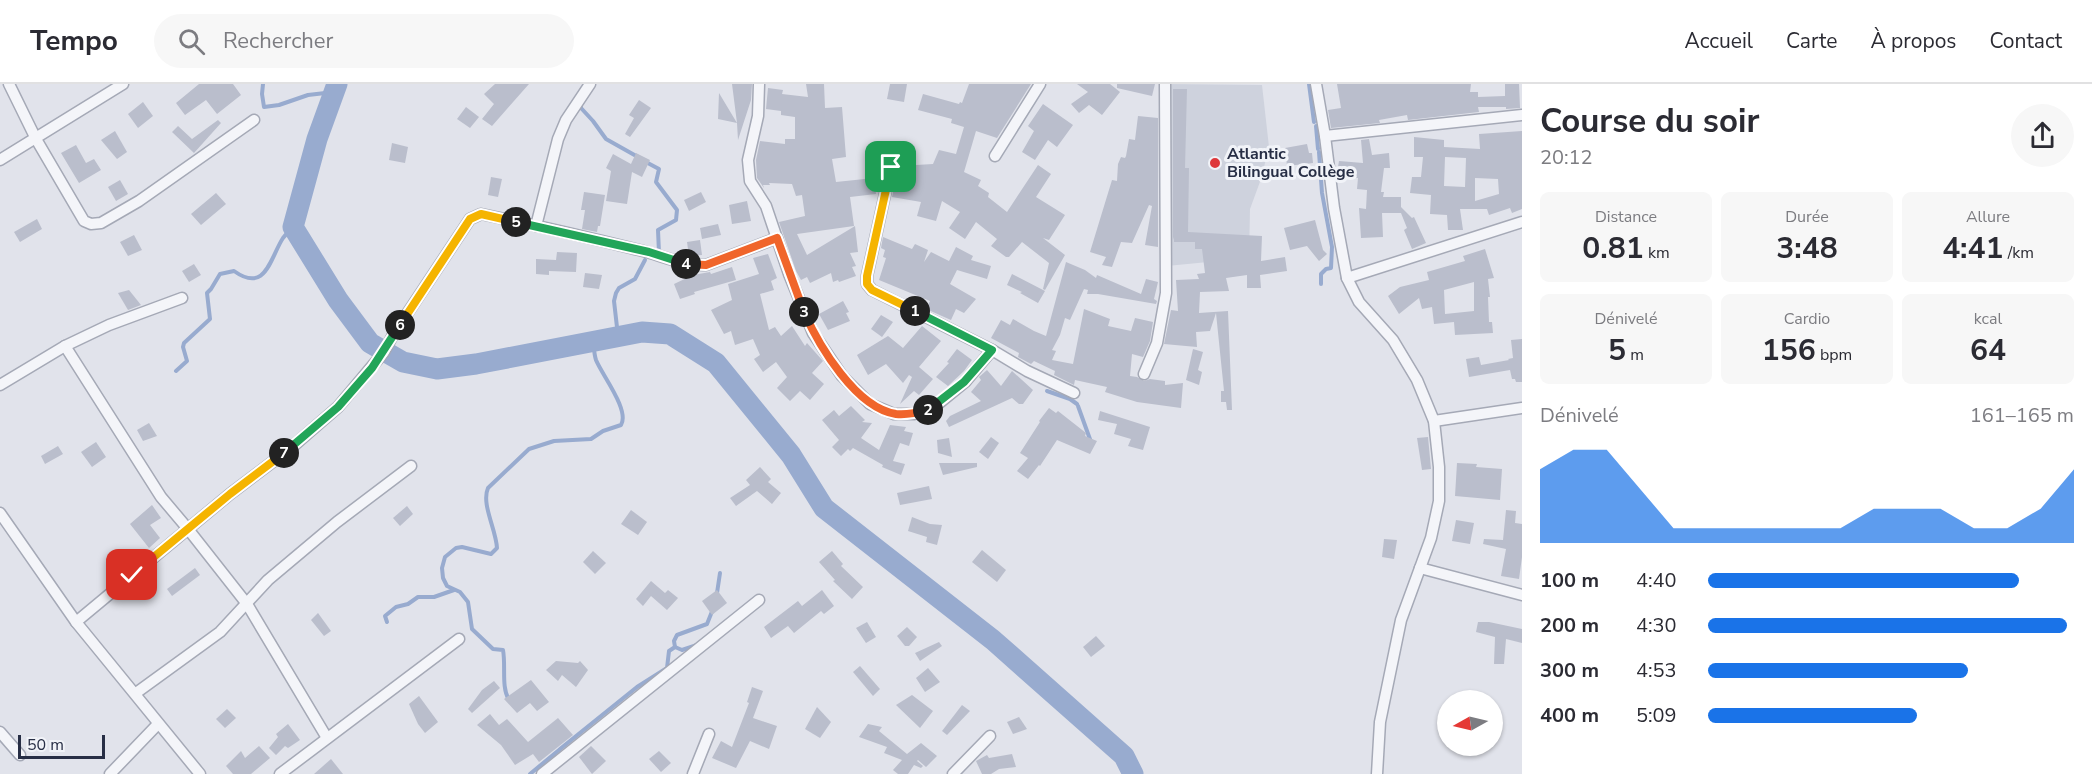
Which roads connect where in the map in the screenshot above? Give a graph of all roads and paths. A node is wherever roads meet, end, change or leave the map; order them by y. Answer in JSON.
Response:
{"nodes":[{"id":1,"x":9,"y":84,"type":"edge"},
{"id":2,"x":123,"y":84,"type":"edge"},
{"id":3,"x":590,"y":84,"type":"edge"},
{"id":4,"x":759,"y":84,"type":"edge"},
{"id":5,"x":1040,"y":84,"type":"edge"},
{"id":6,"x":1165,"y":84,"type":"edge"},
{"id":7,"x":1316,"y":84,"type":"edge"},
{"id":8,"x":1522,"y":115,"type":"edge"},
{"id":9,"x":255,"y":120,"type":"dead end"},
{"id":10,"x":1325,"y":136,"type":"junction"},
{"id":11,"x":36,"y":138,"type":"junction"},
{"id":12,"x":995,"y":156,"type":"dead end"},
{"id":13,"x":0,"y":160,"type":"edge"},
{"id":14,"x":891,"y":167,"type":"dead end"},
{"id":15,"x":1522,"y":222,"type":"edge"},
{"id":16,"x":536,"y":226,"type":"junction"},
{"id":17,"x":777,"y":238,"type":"junction"},
{"id":18,"x":1347,"y":278,"type":"junction"},
{"id":19,"x":183,"y":298,"type":"dead end"},
{"id":20,"x":65,"y":346,"type":"junction"},
{"id":21,"x":992,"y":350,"type":"junction"},
{"id":22,"x":1144,"y":374,"type":"dead end"},
{"id":23,"x":0,"y":385,"type":"edge"},
{"id":24,"x":1074,"y":393,"type":"dead end"},
{"id":25,"x":1522,"y":408,"type":"edge"},
{"id":26,"x":1434,"y":421,"type":"junction"},
{"id":27,"x":411,"y":466,"type":"dead end"},
{"id":28,"x":0,"y":513,"type":"edge"},
{"id":29,"x":188,"y":529,"type":"junction"},
{"id":30,"x":1420,"y":568,"type":"junction"},
{"id":31,"x":1522,"y":595,"type":"edge"},
{"id":32,"x":759,"y":600,"type":"dead end"},
{"id":33,"x":247,"y":604,"type":"junction"},
{"id":34,"x":76,"y":622,"type":"junction"},
{"id":35,"x":459,"y":639,"type":"dead end"},
{"id":36,"x":136,"y":693,"type":"junction"},
{"id":37,"x":159,"y":724,"type":"junction"},
{"id":38,"x":0,"y":732,"type":"edge"},
{"id":39,"x":710,"y":734,"type":"dead end"},
{"id":40,"x":990,"y":736,"type":"dead end"},
{"id":41,"x":327,"y":738,"type":"junction"},
{"id":42,"x":20,"y":755,"type":"dead end"},
{"id":43,"x":110,"y":774,"type":"edge"},
{"id":44,"x":200,"y":774,"type":"edge"},
{"id":45,"x":280,"y":774,"type":"edge"},
{"id":46,"x":542,"y":774,"type":"edge"},
{"id":47,"x":693,"y":774,"type":"edge"},
{"id":48,"x":953,"y":774,"type":"edge"},
{"id":49,"x":1377,"y":774,"type":"edge"}],
"edges":[{"from":1,"to":11,"type":"street"},
{"from":2,"to":11,"type":"street"},
{"from":3,"to":16,"type":"street"},
{"from":4,"to":17,"type":"street"},
{"from":5,"to":12,"type":"street"},
{"from":6,"to":22,"type":"street"},
{"from":7,"to":10,"type":"street"},
{"from":8,"to":10,"type":"street"},
{"from":9,"to":11,"type":"street"},
{"from":10,"to":18,"type":"street"},
{"from":11,"to":13,"type":"street"},
{"from":14,"to":21,"type":"street"},
{"from":15,"to":18,"type":"street"},
{"from":16,"to":17,"type":"street"},
{"from":16,"to":29,"type":"street"},
{"from":17,"to":21,"type":"street"},
{"from":18,"to":26,"type":"street"},
{"from":19,"to":20,"type":"street"},
{"from":20,"to":23,"type":"street"},
{"from":20,"to":29,"type":"street"},
{"from":21,"to":24,"type":"street"},
{"from":25,"to":26,"type":"street"},
{"from":26,"to":30,"type":"street"},
{"from":27,"to":33,"type":"street"},
{"from":28,"to":34,"type":"street"},
{"from":29,"to":33,"type":"street"},
{"from":29,"to":34,"type":"street"},
{"from":30,"to":31,"type":"street"},
{"from":30,"to":49,"type":"street"},
{"from":32,"to":46,"type":"street"},
{"from":33,"to":36,"type":"street"},
{"from":33,"to":41,"type":"street"},
{"from":34,"to":36,"type":"street"},
{"from":35,"to":41,"type":"street"},
{"from":36,"to":37,"type":"street"},
{"from":37,"to":43,"type":"street"},
{"from":37,"to":44,"type":"street"},
{"from":38,"to":42,"type":"street"},
{"from":39,"to":47,"type":"street"},
{"from":40,"to":48,"type":"street"},
{"from":41,"to":45,"type":"street"}]}
